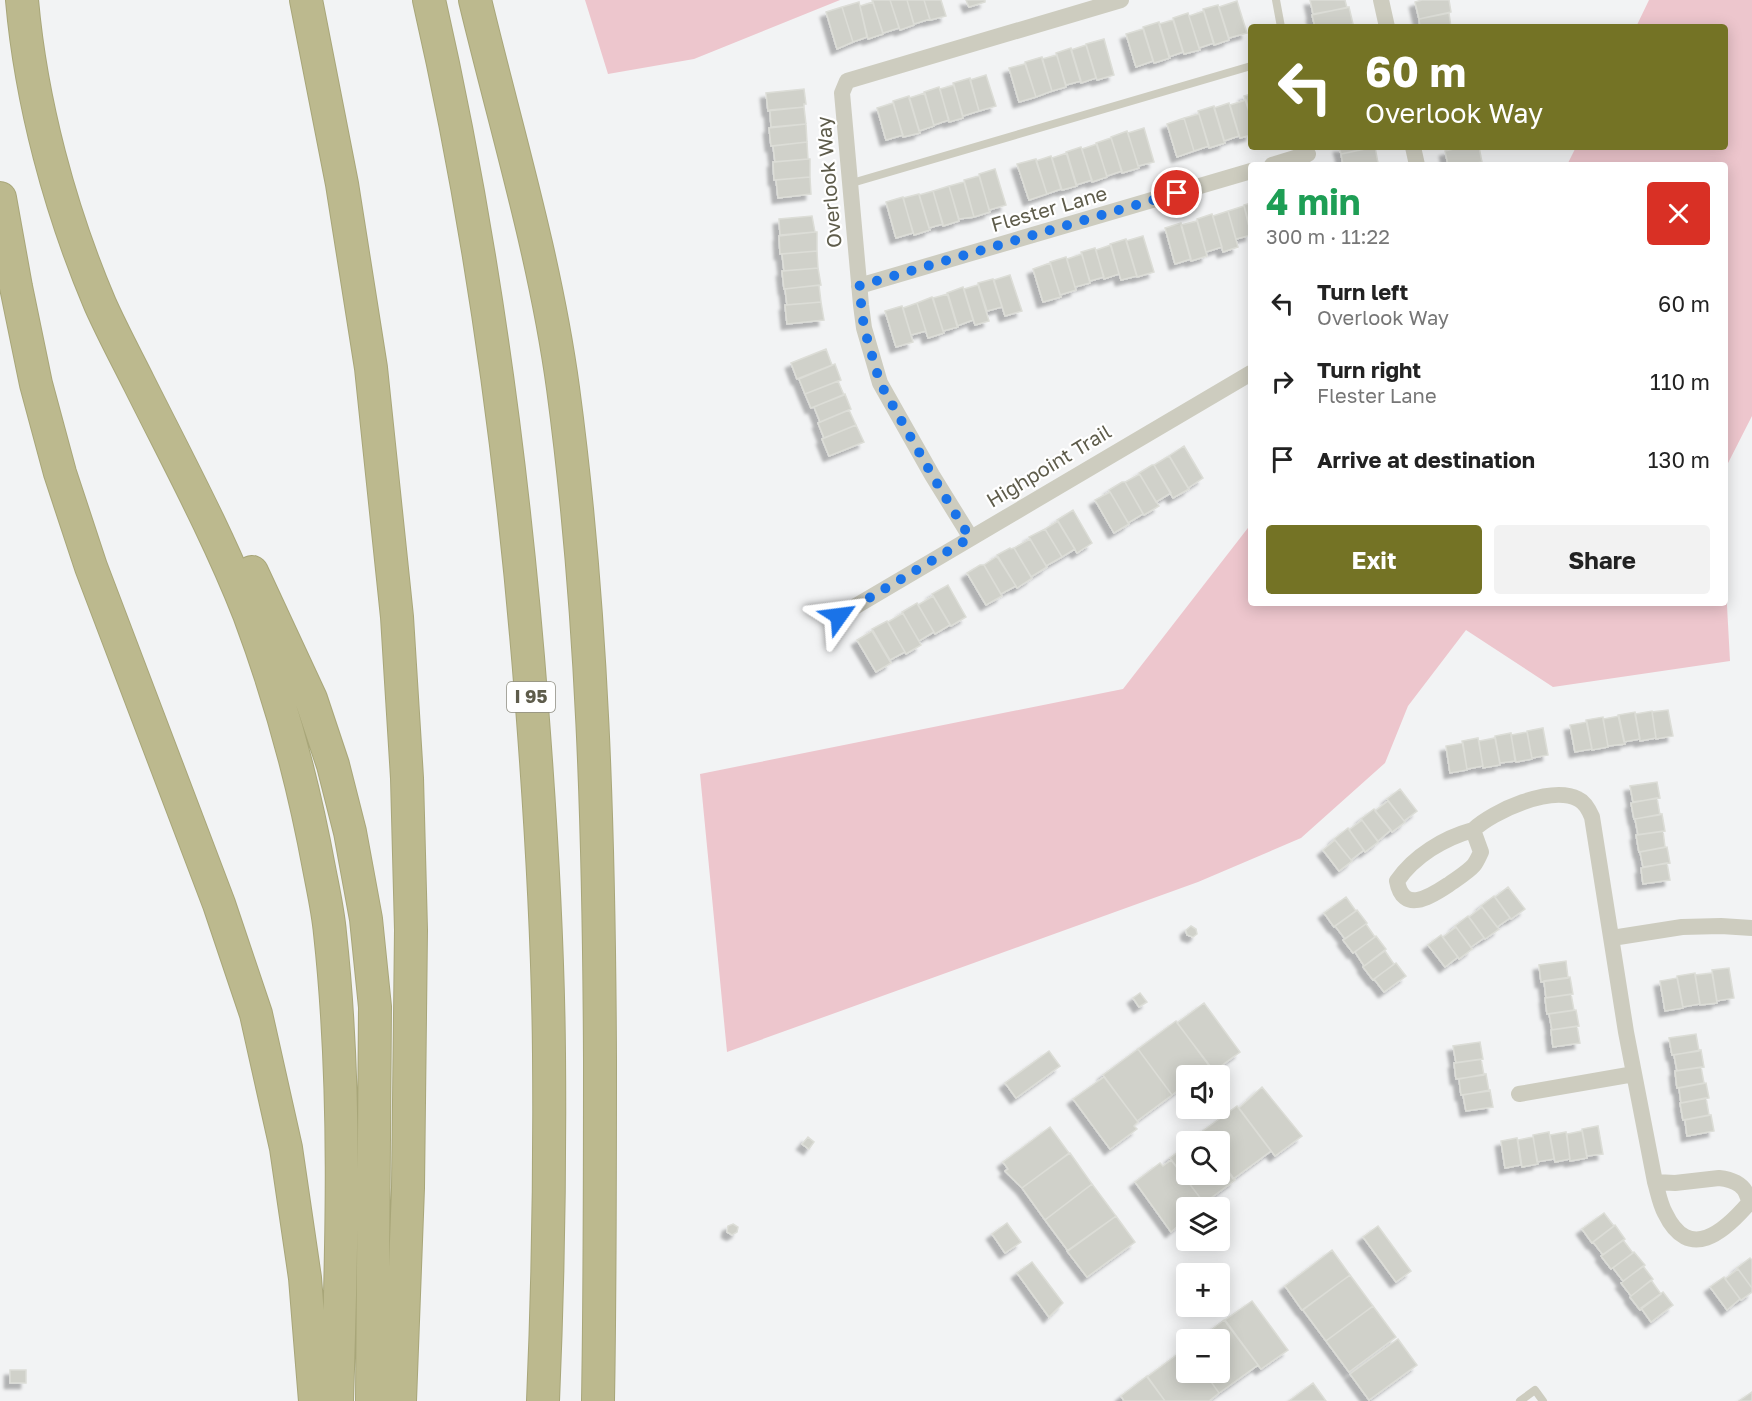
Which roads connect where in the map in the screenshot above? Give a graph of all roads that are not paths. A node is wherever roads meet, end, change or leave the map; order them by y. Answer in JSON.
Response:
{"nodes":[{"id":1,"x":22,"y":0,"type":"edge"},
{"id":2,"x":306,"y":0,"type":"edge"},
{"id":3,"x":429,"y":0,"type":"edge"},
{"id":4,"x":1121,"y":0,"type":"edge"},
{"id":5,"x":1276,"y":0,"type":"edge"},
{"id":6,"x":1382,"y":0,"type":"edge"},
{"id":7,"x":477,"y":6,"type":"edge"},
{"id":8,"x":1280,"y":24,"type":"edge"},
{"id":9,"x":1386,"y":24,"type":"edge"},
{"id":10,"x":1248,"y":67,"type":"edge"},
{"id":11,"x":38,"y":102,"type":"junction"},
{"id":12,"x":1308,"y":154,"type":"dead end"},
{"id":13,"x":1282,"y":162,"type":"edge"},
{"id":14,"x":1248,"y":172,"type":"edge"},
{"id":15,"x":852,"y":183,"type":"junction"},
{"id":16,"x":0,"y":198,"type":"edge"},
{"id":17,"x":859,"y":286,"type":"junction"},
{"id":18,"x":1248,"y":375,"type":"edge"},
{"id":19,"x":970,"y":538,"type":"junction"},
{"id":20,"x":839,"y":616,"type":"dead end"},
{"id":21,"x":1473,"y":830,"type":"junction"},
{"id":22,"x":1752,"y":928,"type":"edge"},
{"id":23,"x":1612,"y":938,"type":"junction"},
{"id":24,"x":1634,"y":1074,"type":"junction"},
{"id":25,"x":1519,"y":1094,"type":"dead end"},
{"id":26,"x":1655,"y":1182,"type":"junction"},
{"id":27,"x":315,"y":1401,"type":"edge"},
{"id":28,"x":337,"y":1401,"type":"edge"},
{"id":29,"x":372,"y":1401,"type":"edge"},
{"id":30,"x":400,"y":1401,"type":"edge"},
{"id":31,"x":543,"y":1401,"type":"edge"},
{"id":32,"x":598,"y":1401,"type":"edge"},
{"id":33,"x":1520,"y":1401,"type":"edge"},
{"id":34,"x":1543,"y":1401,"type":"edge"}],
"edges":[{"from":1,"to":11,"type":"highway"},
{"from":2,"to":30,"type":"highway"},
{"from":3,"to":31,"type":"highway","number":"I 95"},
{"from":4,"to":15,"type":"street","name":"Overlook Way"},
{"from":5,"to":8,"type":"lane"},
{"from":6,"to":9,"type":"street"},
{"from":7,"to":32,"type":"highway"},
{"from":10,"to":15,"type":"lane"},
{"from":11,"to":28,"type":"highway"},
{"from":11,"to":29,"type":"highway"},
{"from":12,"to":13,"type":"street"},
{"from":14,"to":17,"type":"street","name":"Flester Lane"},
{"from":15,"to":17,"type":"street","name":"Overlook Way"},
{"from":16,"to":27,"type":"highway"},
{"from":17,"to":19,"type":"street","name":"Overlook Way"},
{"from":18,"to":19,"type":"street","name":"Highpoint Trail"},
{"from":19,"to":20,"type":"street","name":"Highpoint Trail"},
{"from":21,"to":21,"type":"street"},
{"from":21,"to":23,"type":"street"},
{"from":22,"to":23,"type":"street"},
{"from":23,"to":24,"type":"street"},
{"from":24,"to":25,"type":"street"},
{"from":24,"to":26,"type":"street"},
{"from":26,"to":26,"type":"street"},
{"from":33,"to":34,"type":"lane"}]}
